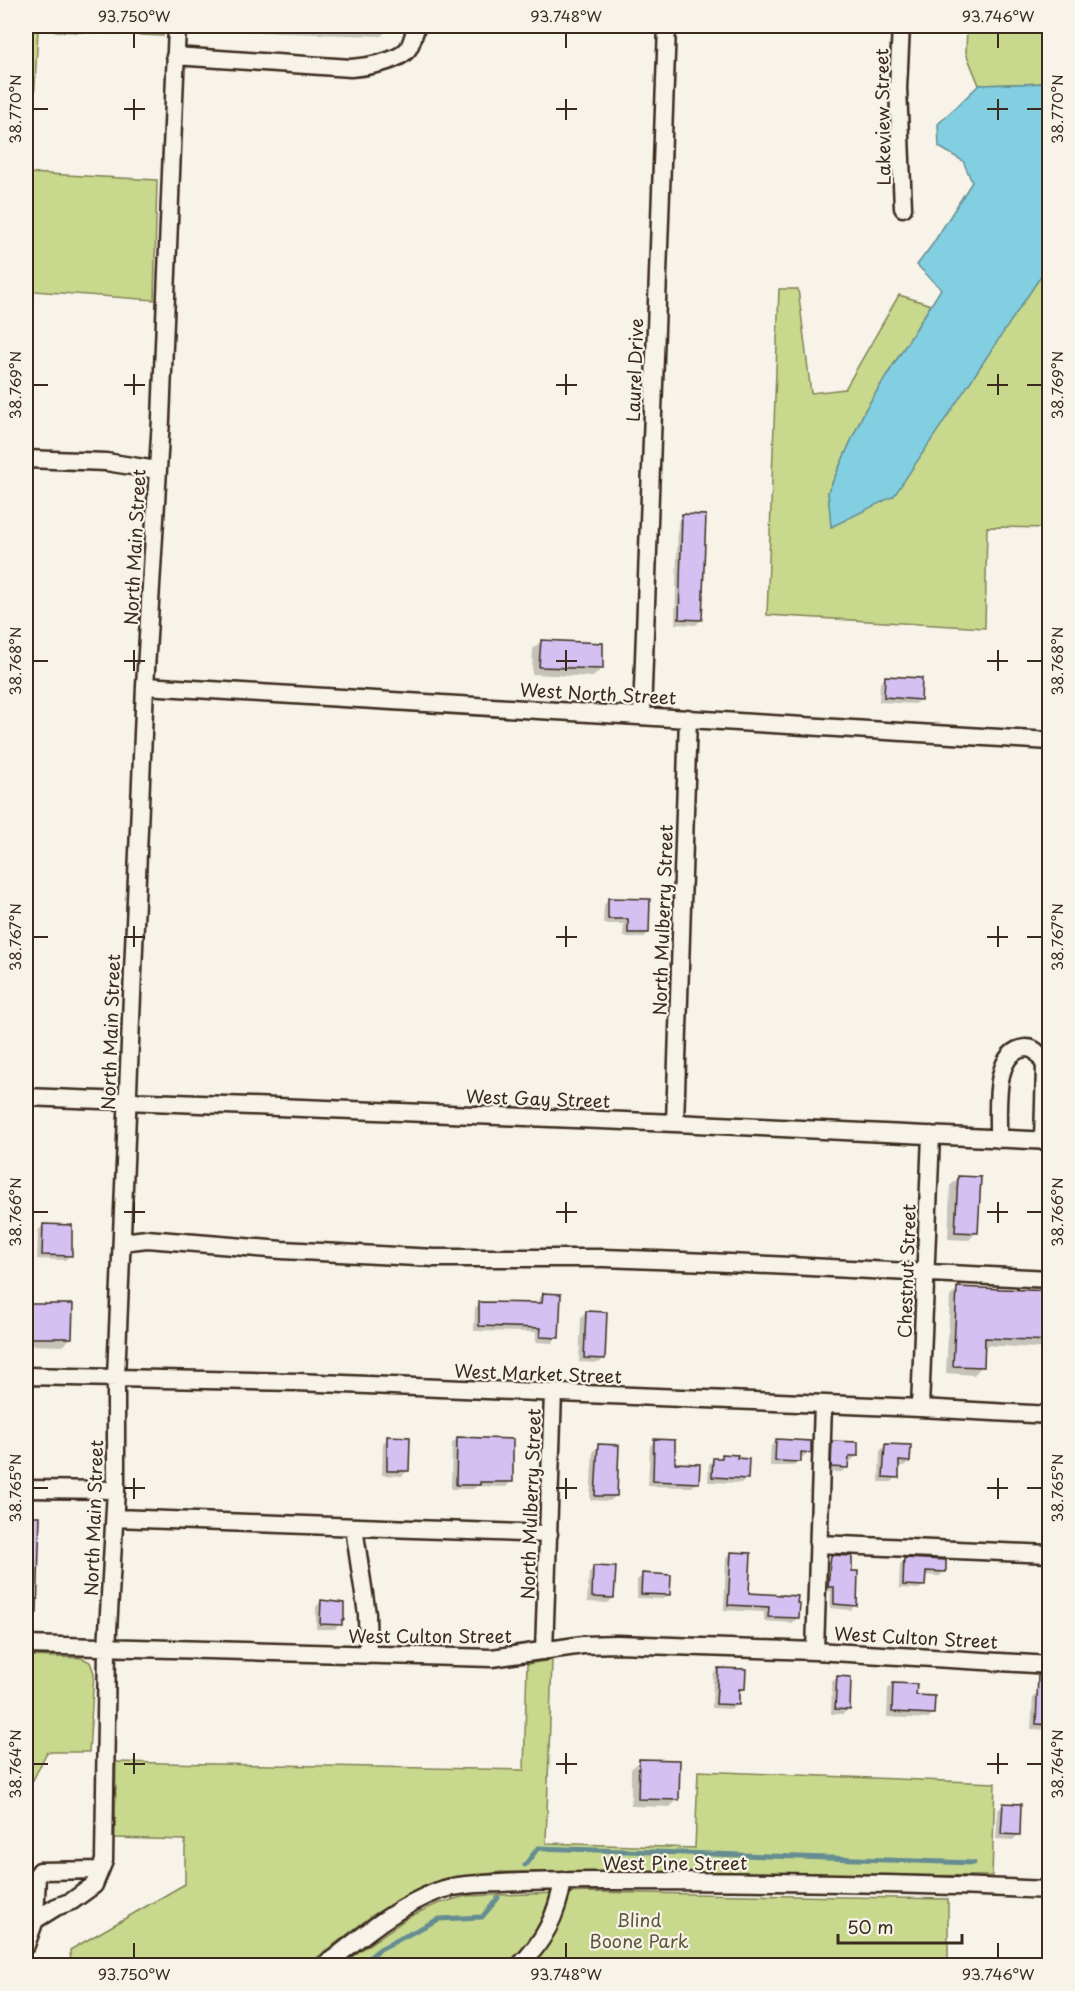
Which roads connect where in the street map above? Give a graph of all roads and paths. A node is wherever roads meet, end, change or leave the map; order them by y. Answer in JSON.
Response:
{"nodes":[{"id":1,"x":177,"y":26,"type":"edge"},
{"id":2,"x":667,"y":26,"type":"edge"},
{"id":3,"x":901,"y":26,"type":"edge"},
{"id":4,"x":415,"y":31,"type":"dead end"},
{"id":5,"x":175,"y":56,"type":"junction"},
{"id":6,"x":903,"y":208,"type":"dead end"},
{"id":7,"x":26,"y":459,"type":"edge"},
{"id":8,"x":158,"y":470,"type":"junction"},
{"id":9,"x":145,"y":686,"type":"junction"},
{"id":10,"x":642,"y":715,"type":"junction"},
{"id":11,"x":688,"y":718,"type":"junction"},
{"id":12,"x":1050,"y":741,"type":"edge"},
{"id":13,"x":26,"y":1097,"type":"edge"},
{"id":14,"x":127,"y":1100,"type":"junction"},
{"id":15,"x":675,"y":1123,"type":"junction"},
{"id":16,"x":931,"y":1135,"type":"junction"},
{"id":17,"x":998,"y":1139,"type":"junction"},
{"id":18,"x":1046,"y":1141,"type":"edge"},
{"id":19,"x":122,"y":1242,"type":"junction"},
{"id":20,"x":926,"y":1272,"type":"junction"},
{"id":21,"x":1050,"y":1279,"type":"edge"},
{"id":22,"x":26,"y":1376,"type":"edge"},
{"id":23,"x":116,"y":1377,"type":"junction"},
{"id":24,"x":553,"y":1393,"type":"junction"},
{"id":25,"x":823,"y":1404,"type":"junction"},
{"id":26,"x":920,"y":1408,"type":"junction"},
{"id":27,"x":1050,"y":1415,"type":"edge"},
{"id":28,"x":26,"y":1489,"type":"edge"},
{"id":29,"x":116,"y":1490,"type":"junction"},
{"id":30,"x":115,"y":1518,"type":"junction"},
{"id":31,"x":354,"y":1528,"type":"junction"},
{"id":32,"x":549,"y":1534,"type":"junction"},
{"id":33,"x":818,"y":1544,"type":"junction"},
{"id":34,"x":1050,"y":1554,"type":"edge"},
{"id":35,"x":26,"y":1645,"type":"edge"},
{"id":36,"x":107,"y":1648,"type":"junction"},
{"id":37,"x":544,"y":1651,"type":"junction"},
{"id":38,"x":815,"y":1651,"type":"junction"},
{"id":39,"x":368,"y":1655,"type":"junction"},
{"id":40,"x":1050,"y":1665,"type":"edge"},
{"id":41,"x":102,"y":1866,"type":"junction"},
{"id":42,"x":563,"y":1881,"type":"junction"},
{"id":43,"x":1050,"y":1890,"type":"edge"},
{"id":44,"x":35,"y":1920,"type":"junction"},
{"id":45,"x":26,"y":1945,"type":"edge"},
{"id":46,"x":324,"y":1965,"type":"edge"},
{"id":47,"x":519,"y":1965,"type":"edge"}],
"edges":[{"from":1,"to":5,"type":"street","name":"North Main Street"},
{"from":2,"to":10,"type":"street","name":"Laurel Drive"},
{"from":3,"to":6,"type":"street","name":"Lakeview Street"},
{"from":4,"to":5,"type":"street"},
{"from":5,"to":8,"type":"street","name":"North Main Street"},
{"from":7,"to":8,"type":"street"},
{"from":8,"to":9,"type":"street","name":"North Main Street"},
{"from":9,"to":10,"type":"street","name":"West North Street"},
{"from":9,"to":14,"type":"street","name":"North Main Street"},
{"from":10,"to":11,"type":"street","name":"West North Street"},
{"from":11,"to":12,"type":"street","name":"West North Street"},
{"from":11,"to":15,"type":"street","name":"North Mulberry Street"},
{"from":13,"to":14,"type":"street","name":"West Gay Street"},
{"from":14,"to":15,"type":"street","name":"West Gay Street"},
{"from":14,"to":19,"type":"street","name":"North Main Street"},
{"from":15,"to":16,"type":"street","name":"West Gay Street"},
{"from":16,"to":17,"type":"street","name":"West Gay Street"},
{"from":16,"to":20,"type":"street","name":"Chestnut Street"},
{"from":17,"to":18,"type":"street","name":"West Gay Street"},
{"from":17,"to":18,"type":"street"},
{"from":19,"to":20,"type":"street"},
{"from":19,"to":23,"type":"street","name":"North Main Street"},
{"from":20,"to":21,"type":"street"},
{"from":20,"to":26,"type":"street","name":"Chestnut Street"},
{"from":22,"to":23,"type":"street","name":"West Market Street"},
{"from":23,"to":24,"type":"street","name":"West Market Street"},
{"from":23,"to":29,"type":"street","name":"North Main Street"},
{"from":24,"to":25,"type":"street","name":"West Market Street"},
{"from":24,"to":32,"type":"street","name":"North Mulberry Street"},
{"from":25,"to":26,"type":"street","name":"West Market Street"},
{"from":25,"to":33,"type":"street"},
{"from":26,"to":27,"type":"street","name":"West Market Street"},
{"from":28,"to":29,"type":"street"},
{"from":29,"to":30,"type":"street","name":"North Main Street"},
{"from":30,"to":31,"type":"street"},
{"from":30,"to":36,"type":"street","name":"North Main Street"},
{"from":31,"to":32,"type":"street"},
{"from":31,"to":39,"type":"street"},
{"from":32,"to":37,"type":"street","name":"North Mulberry Street"},
{"from":33,"to":34,"type":"street"},
{"from":33,"to":38,"type":"street"},
{"from":35,"to":36,"type":"street","name":"West Culton Street"},
{"from":36,"to":39,"type":"street","name":"West Culton Street"},
{"from":36,"to":41,"type":"street","name":"North Main Street"},
{"from":37,"to":38,"type":"street","name":"West Culton Street"},
{"from":37,"to":39,"type":"street","name":"West Culton Street"},
{"from":38,"to":40,"type":"street","name":"West Culton Street"},
{"from":41,"to":44,"type":"street"},
{"from":41,"to":44,"type":"street"},
{"from":42,"to":43,"type":"street","name":"West Pine Street"},
{"from":42,"to":46,"type":"street","name":"West Pine Street"},
{"from":42,"to":47,"type":"street"},
{"from":44,"to":45,"type":"street"}]}
